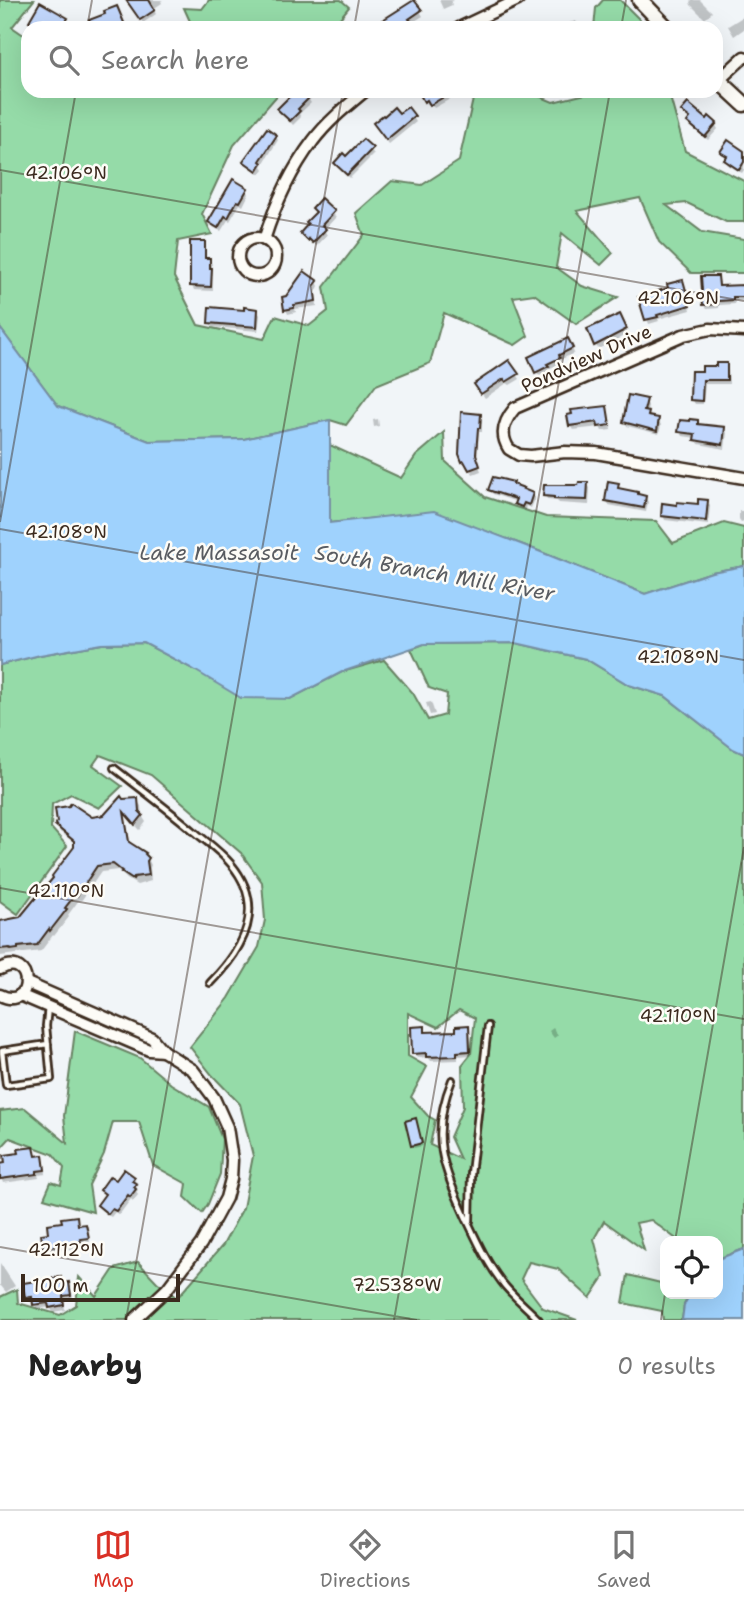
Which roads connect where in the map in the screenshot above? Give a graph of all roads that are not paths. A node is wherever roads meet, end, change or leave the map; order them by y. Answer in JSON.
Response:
{"nodes":[{"id":1,"x":518,"y":0,"type":"edge"},
{"id":2,"x":642,"y":2,"type":"edge"},
{"id":3,"x":473,"y":21,"type":"edge"},
{"id":4,"x":660,"y":21,"type":"edge"},
{"id":5,"x":744,"y":57,"type":"edge"},
{"id":6,"x":723,"y":75,"type":"edge"},
{"id":7,"x":723,"y":85,"type":"edge"},
{"id":8,"x":357,"y":98,"type":"edge"},
{"id":9,"x":744,"y":104,"type":"edge"},
{"id":10,"x":264,"y":240,"type":"dead end"},
{"id":11,"x":744,"y":331,"type":"edge"},
{"id":12,"x":744,"y":478,"type":"edge"},
{"id":13,"x":114,"y":768,"type":"dead end"},
{"id":14,"x":0,"y":969,"type":"edge"},
{"id":15,"x":27,"y":983,"type":"junction"},
{"id":16,"x":210,"y":983,"type":"dead end"},
{"id":17,"x":0,"y":995,"type":"edge"},
{"id":18,"x":20,"y":995,"type":"junction"},
{"id":19,"x":54,"y":995,"type":"junction"},
{"id":20,"x":48,"y":1007,"type":"junction"},
{"id":21,"x":488,"y":1026,"type":"dead end"},
{"id":22,"x":48,"y":1044,"type":"junction"},
{"id":23,"x":163,"y":1051,"type":"junction"},
{"id":24,"x":452,"y":1080,"type":"dead end"},
{"id":25,"x":470,"y":1226,"type":"junction"},
{"id":26,"x":134,"y":1320,"type":"edge"},
{"id":27,"x":539,"y":1320,"type":"edge"}],
"edges":[{"from":1,"to":3,"type":"street"},
{"from":2,"to":4,"type":"main road"},
{"from":5,"to":6,"type":"street"},
{"from":7,"to":9,"type":"main road"},
{"from":8,"to":10,"type":"street"},
{"from":11,"to":12,"type":"street","name":"Pondview Drive"},
{"from":13,"to":16,"type":"lane"},
{"from":14,"to":15,"type":"street"},
{"from":15,"to":18,"type":"street"},
{"from":15,"to":19,"type":"street"},
{"from":17,"to":18,"type":"street"},
{"from":18,"to":20,"type":"street"},
{"from":19,"to":20,"type":"street"},
{"from":19,"to":23,"type":"street"},
{"from":20,"to":22,"type":"lane"},
{"from":20,"to":23,"type":"street"},
{"from":21,"to":25,"type":"lane"},
{"from":22,"to":22,"type":"lane"},
{"from":23,"to":26,"type":"street"},
{"from":24,"to":25,"type":"lane"},
{"from":25,"to":27,"type":"lane"}]}
